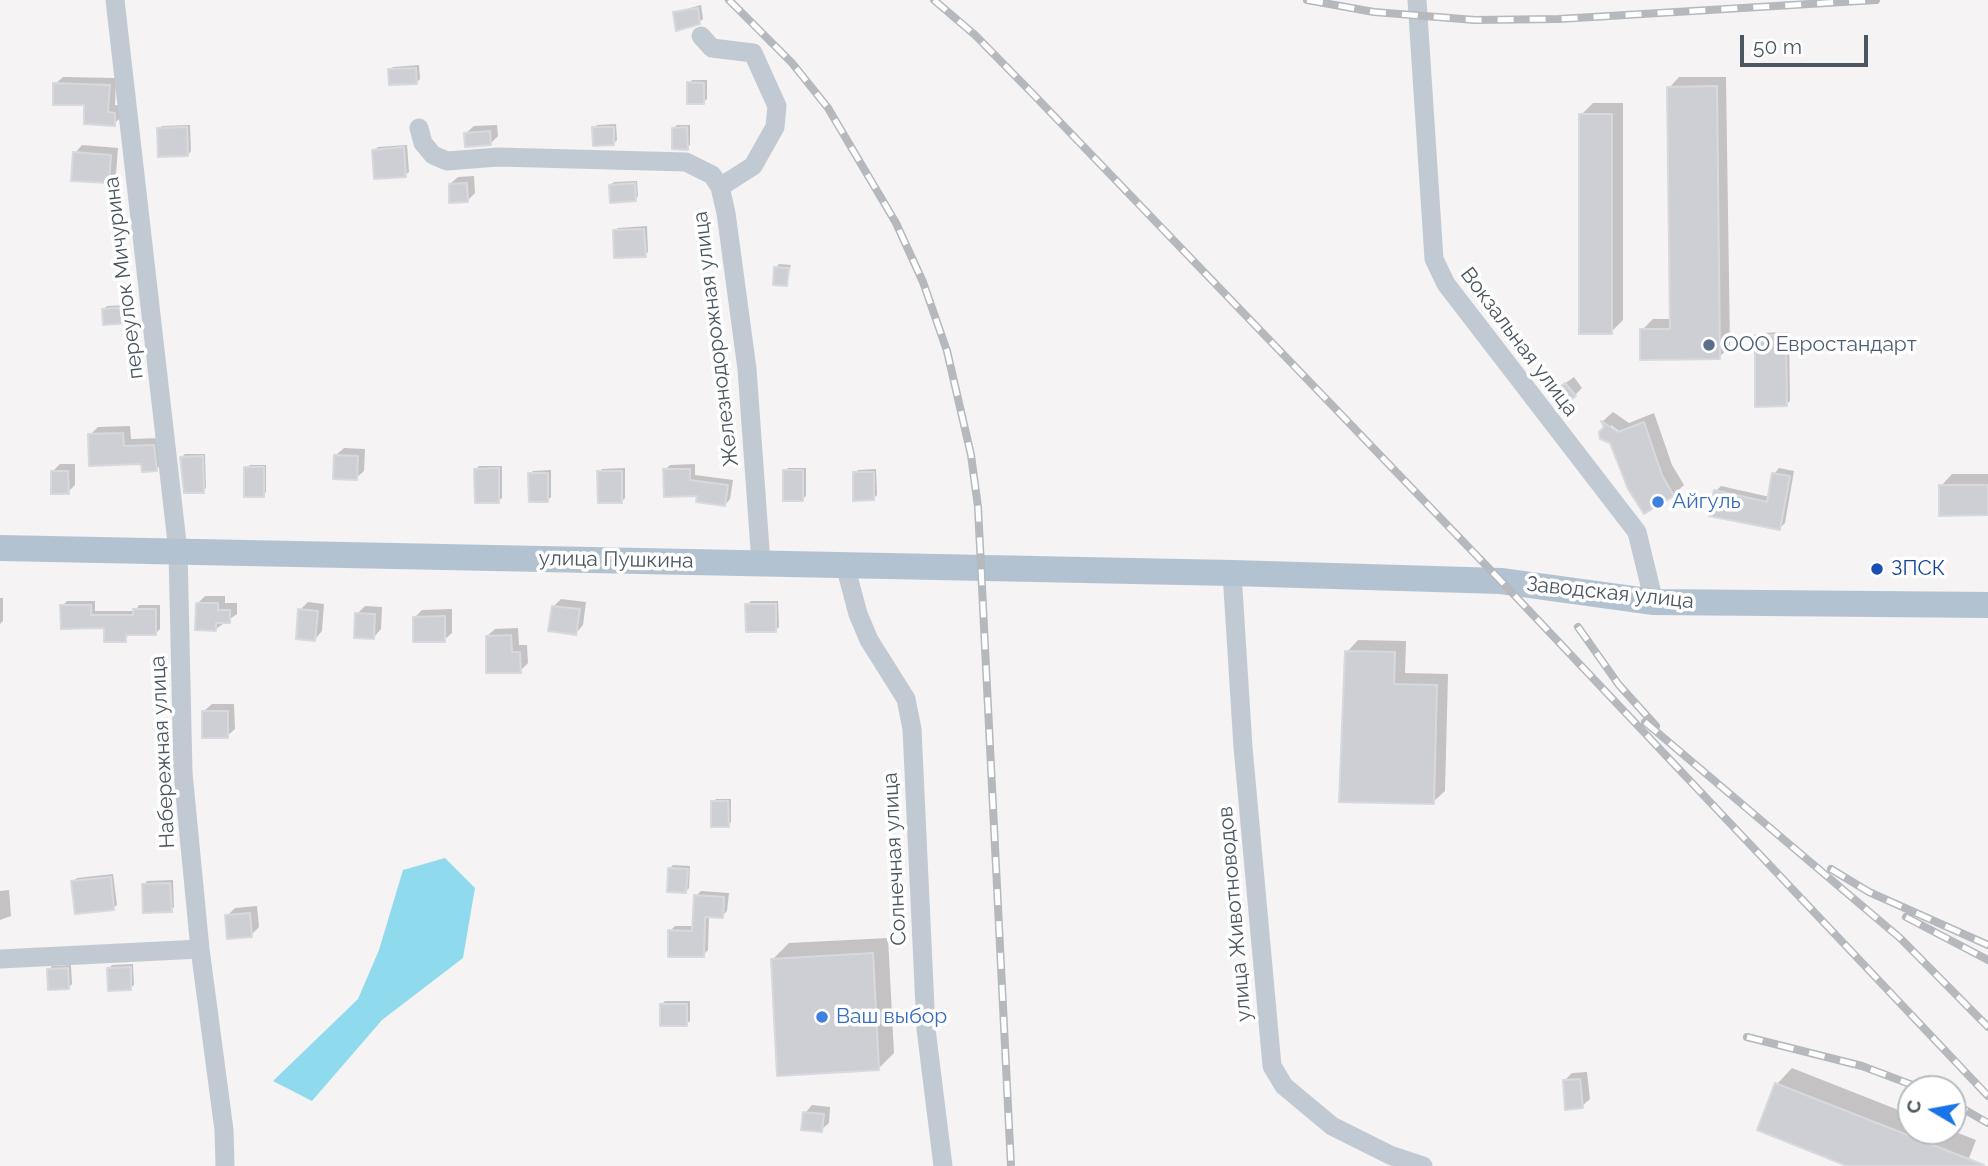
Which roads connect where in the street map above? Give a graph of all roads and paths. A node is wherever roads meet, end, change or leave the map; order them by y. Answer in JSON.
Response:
{"nodes":[{"id":1,"x":115,"y":0,"type":"edge"},
{"id":2,"x":1417,"y":0,"type":"edge"},
{"id":3,"x":701,"y":36,"type":"dead end"},
{"id":4,"x":419,"y":128,"type":"dead end"},
{"id":5,"x":720,"y":187,"type":"junction"},
{"id":6,"x":0,"y":548,"type":"edge"},
{"id":7,"x":178,"y":551,"type":"junction"},
{"id":8,"x":761,"y":563,"type":"junction"},
{"id":9,"x":845,"y":565,"type":"junction"},
{"id":10,"x":1232,"y":573,"type":"junction"},
{"id":11,"x":1654,"y":602,"type":"junction"},
{"id":12,"x":1988,"y":605,"type":"edge"},
{"id":13,"x":200,"y":949,"type":"junction"},
{"id":14,"x":0,"y":959,"type":"edge"},
{"id":15,"x":225,"y":1166,"type":"edge"},
{"id":16,"x":943,"y":1166,"type":"edge"},
{"id":17,"x":1423,"y":1166,"type":"edge"}],
"edges":[{"from":1,"to":7,"type":"street","name":"переулок Мичурина"},
{"from":2,"to":11,"type":"street","name":"Вокзальная улица"},
{"from":3,"to":5,"type":"street"},
{"from":4,"to":5,"type":"street","name":"Железнодорожная улица"},
{"from":5,"to":8,"type":"street","name":"Железнодорожная улица"},
{"from":6,"to":7,"type":"main road","name":"улица Пушкина"},
{"from":7,"to":8,"type":"main road","name":"улица Пушкина"},
{"from":7,"to":13,"type":"street","name":"Набережная улица"},
{"from":8,"to":9,"type":"main road","name":"улица Пушкина"},
{"from":9,"to":10,"type":"main road","name":"улица Пушкина"},
{"from":9,"to":16,"type":"street","name":"Солнечная улица"},
{"from":10,"to":11,"type":"main road","name":"Заводская улица"},
{"from":10,"to":17,"type":"street","name":"улица Животноводов"},
{"from":11,"to":12,"type":"main road","name":"Заводская улица"},
{"from":13,"to":14,"type":"street"},
{"from":13,"to":15,"type":"street","name":"Набережная улица"}]}
